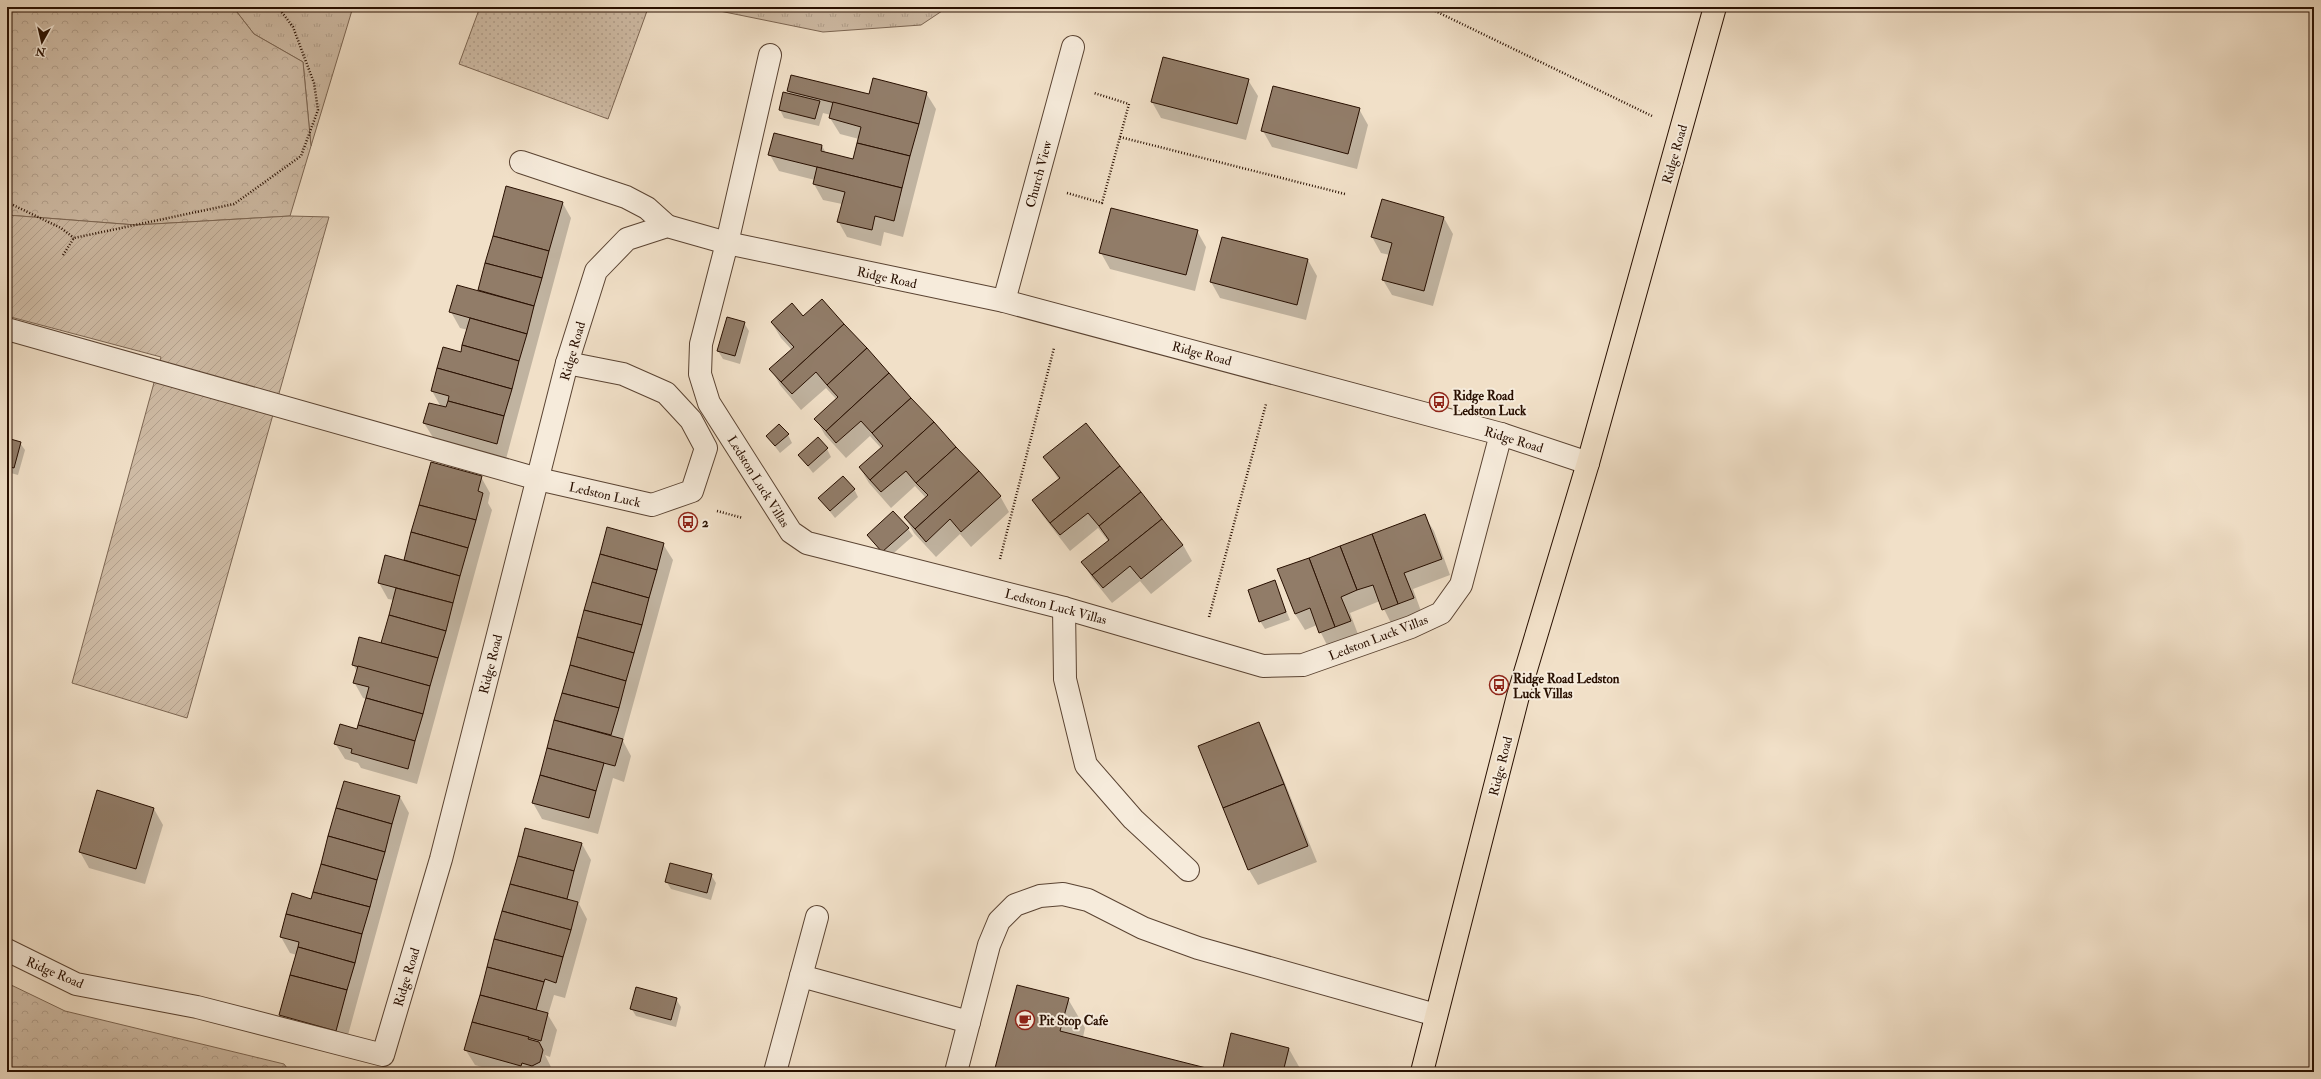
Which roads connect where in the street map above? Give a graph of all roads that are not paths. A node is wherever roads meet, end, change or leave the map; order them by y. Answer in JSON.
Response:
{"nodes":[{"id":1,"x":1715,"y":7,"type":"edge"},
{"id":2,"x":1073,"y":47,"type":"dead end"},
{"id":3,"x":770,"y":55,"type":"dead end"},
{"id":4,"x":521,"y":162,"type":"dead end"},
{"id":5,"x":667,"y":226,"type":"junction"},
{"id":6,"x":727,"y":243,"type":"junction"},
{"id":7,"x":1004,"y":302,"type":"junction"},
{"id":8,"x":7,"y":329,"type":"edge"},
{"id":9,"x":567,"y":363,"type":"junction"},
{"id":10,"x":1501,"y":434,"type":"junction"},
{"id":11,"x":1588,"y":463,"type":"junction"},
{"id":12,"x":538,"y":478,"type":"junction"},
{"id":13,"x":1064,"y":608,"type":"junction"},
{"id":14,"x":1188,"y":870,"type":"dead end"},
{"id":15,"x":816,"y":917,"type":"dead end"},
{"id":16,"x":7,"y":950,"type":"edge"},
{"id":17,"x":801,"y":976,"type":"junction"},
{"id":18,"x":1436,"y":1015,"type":"junction"},
{"id":19,"x":969,"y":1022,"type":"junction"},
{"id":20,"x":775,"y":1072,"type":"edge"},
{"id":21,"x":956,"y":1072,"type":"edge"},
{"id":22,"x":1422,"y":1072,"type":"edge"}],
"edges":[{"from":1,"to":11,"type":"main road","name":"Ridge Road"},
{"from":2,"to":7,"type":"street","name":"Church View"},
{"from":3,"to":6,"type":"street","name":"Ledston Luck Villas"},
{"from":4,"to":5,"type":"street"},
{"from":5,"to":6,"type":"street","name":"Ridge Road"},
{"from":5,"to":9,"type":"street","name":"Ridge Road"},
{"from":6,"to":7,"type":"street","name":"Ridge Road"},
{"from":6,"to":13,"type":"street","name":"Ledston Luck Villas"},
{"from":7,"to":10,"type":"street","name":"Ridge Road"},
{"from":8,"to":12,"type":"street"},
{"from":9,"to":12,"type":"street","name":"Ridge Road"},
{"from":9,"to":12,"type":"street","name":"Ledston Luck"},
{"from":10,"to":11,"type":"street","name":"Ridge Road"},
{"from":10,"to":13,"type":"street","name":"Ledston Luck Villas"},
{"from":11,"to":18,"type":"main road","name":"Ridge Road"},
{"from":12,"to":16,"type":"street","name":"Ridge Road"},
{"from":13,"to":14,"type":"street"},
{"from":15,"to":17,"type":"street"},
{"from":17,"to":19,"type":"street"},
{"from":17,"to":20,"type":"street"},
{"from":18,"to":19,"type":"street"},
{"from":18,"to":22,"type":"main road","name":"Ridge Road"},
{"from":19,"to":21,"type":"street"}]}
